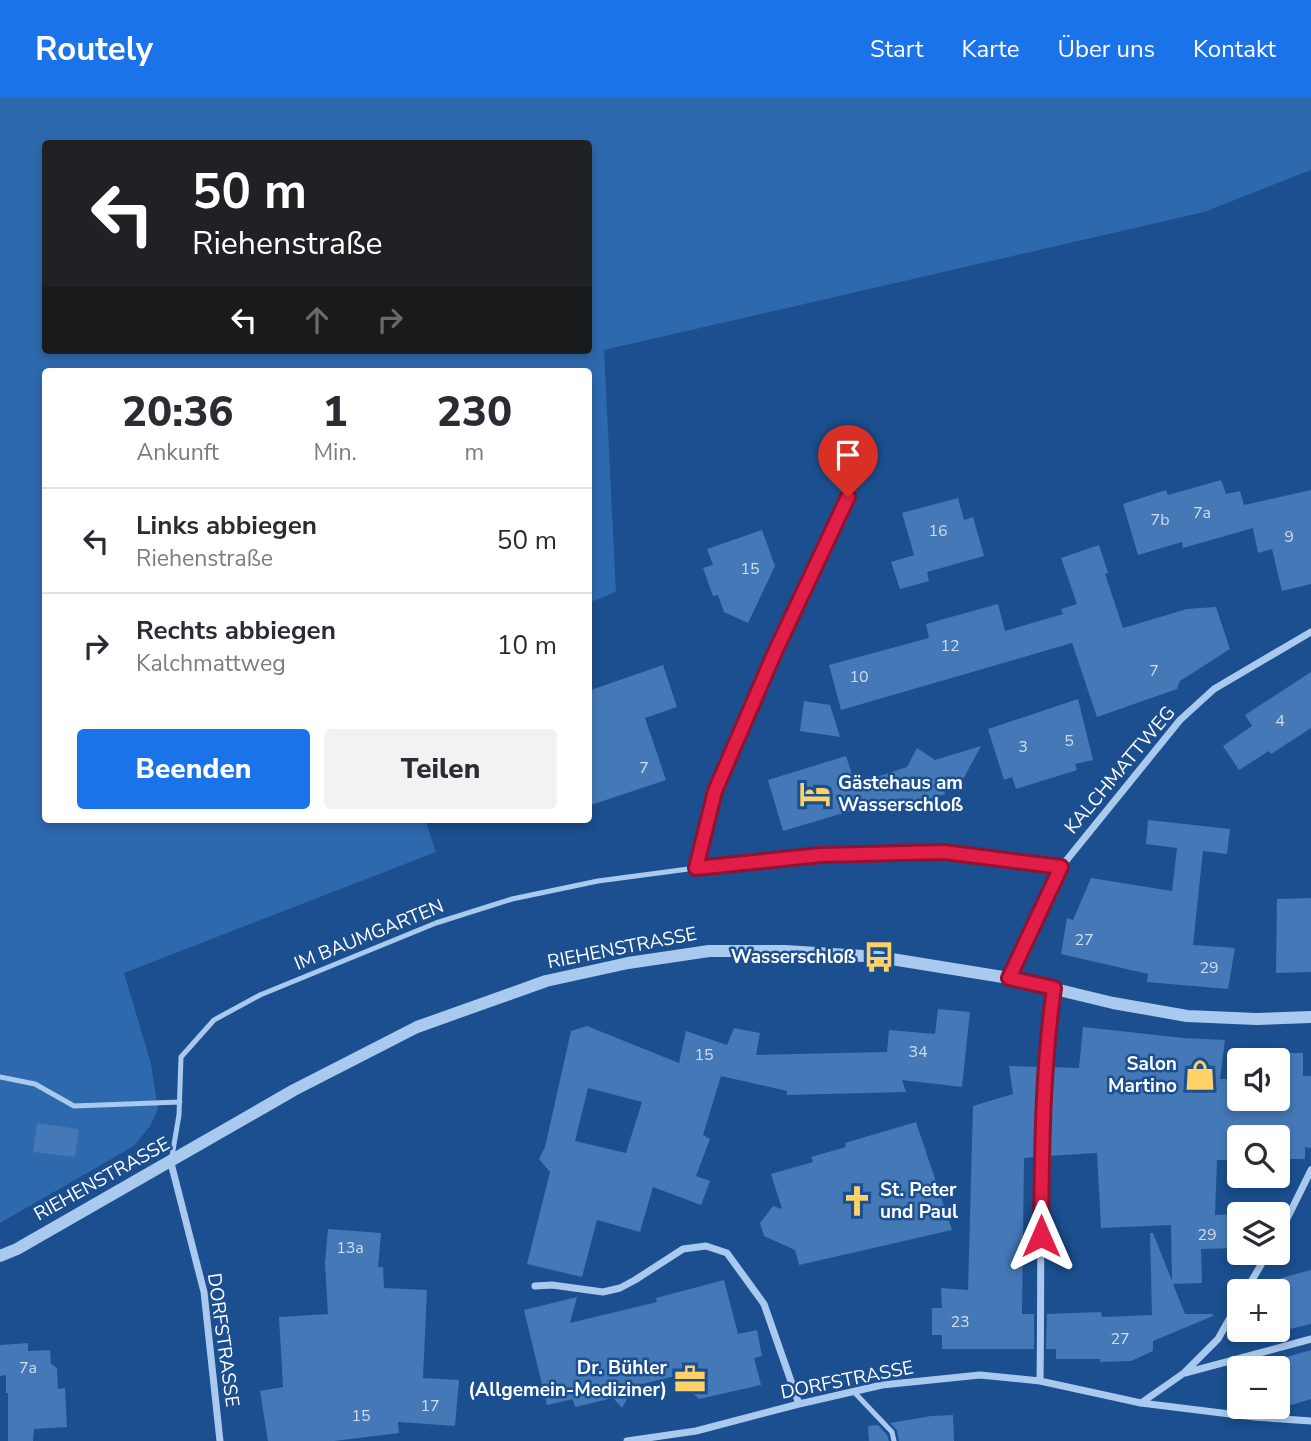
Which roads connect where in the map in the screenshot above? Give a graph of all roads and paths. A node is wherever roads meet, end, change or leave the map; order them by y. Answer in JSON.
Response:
{"nodes":[{"id":1,"x":848,"y":497,"type":"dead end"},
{"id":2,"x":1311,"y":632,"type":"edge"},
{"id":3,"x":1061,"y":867,"type":"junction"},
{"id":4,"x":696,"y":868,"type":"junction"},
{"id":5,"x":1009,"y":978,"type":"junction"},
{"id":6,"x":1054,"y":988,"type":"junction"},
{"id":7,"x":1311,"y":1017,"type":"edge"},
{"id":8,"x":0,"y":1077,"type":"edge"},
{"id":9,"x":180,"y":1101,"type":"junction"},
{"id":10,"x":171,"y":1163,"type":"junction"},
{"id":11,"x":1311,"y":1170,"type":"edge"},
{"id":12,"x":1290,"y":1213,"type":"edge"},
{"id":13,"x":0,"y":1256,"type":"edge"},
{"id":14,"x":535,"y":1286,"type":"dead end"},
{"id":15,"x":1227,"y":1322,"type":"edge"},
{"id":16,"x":1311,"y":1339,"type":"edge"},
{"id":17,"x":1184,"y":1373,"type":"junction"},
{"id":18,"x":1040,"y":1381,"type":"junction"},
{"id":19,"x":854,"y":1392,"type":"junction"},
{"id":20,"x":1141,"y":1403,"type":"junction"},
{"id":21,"x":799,"y":1404,"type":"junction"},
{"id":22,"x":1311,"y":1421,"type":"edge"},
{"id":23,"x":220,"y":1441,"type":"edge"},
{"id":24,"x":627,"y":1441,"type":"edge"},
{"id":25,"x":894,"y":1441,"type":"edge"}],
"edges":[{"from":1,"to":4,"type":"street"},
{"from":2,"to":3,"type":"street","name":"KALCHMATTWEG"},
{"from":3,"to":4,"type":"lane","name":"IM BAUMGARTEN"},
{"from":3,"to":5,"type":"street","name":"KALCHMATTWEG"},
{"from":4,"to":9,"type":"lane","name":"IM BAUMGARTEN"},
{"from":5,"to":6,"type":"street","name":"RIEHENSTRASSE"},
{"from":5,"to":10,"type":"street","name":"RIEHENSTRASSE"},
{"from":6,"to":7,"type":"street","name":"RIEHENSTRASSE"},
{"from":6,"to":18,"type":"street"},
{"from":8,"to":9,"type":"lane"},
{"from":9,"to":10,"type":"lane","name":"IM BAUMGARTEN"},
{"from":10,"to":13,"type":"street","name":"RIEHENSTRASSE"},
{"from":10,"to":23,"type":"street","name":"DORFSTRASSE"},
{"from":11,"to":12,"type":"street"},
{"from":14,"to":21,"type":"street"},
{"from":15,"to":17,"type":"street"},
{"from":16,"to":17,"type":"street"},
{"from":17,"to":20,"type":"street"},
{"from":18,"to":19,"type":"street","name":"DORFSTRASSE"},
{"from":18,"to":20,"type":"street","name":"DORFSTRASSE"},
{"from":19,"to":21,"type":"street","name":"DORFSTRASSE"},
{"from":19,"to":25,"type":"lane"},
{"from":20,"to":22,"type":"street","name":"DORFSTRASSE"},
{"from":21,"to":24,"type":"street","name":"DORFSTRASSE"}]}
